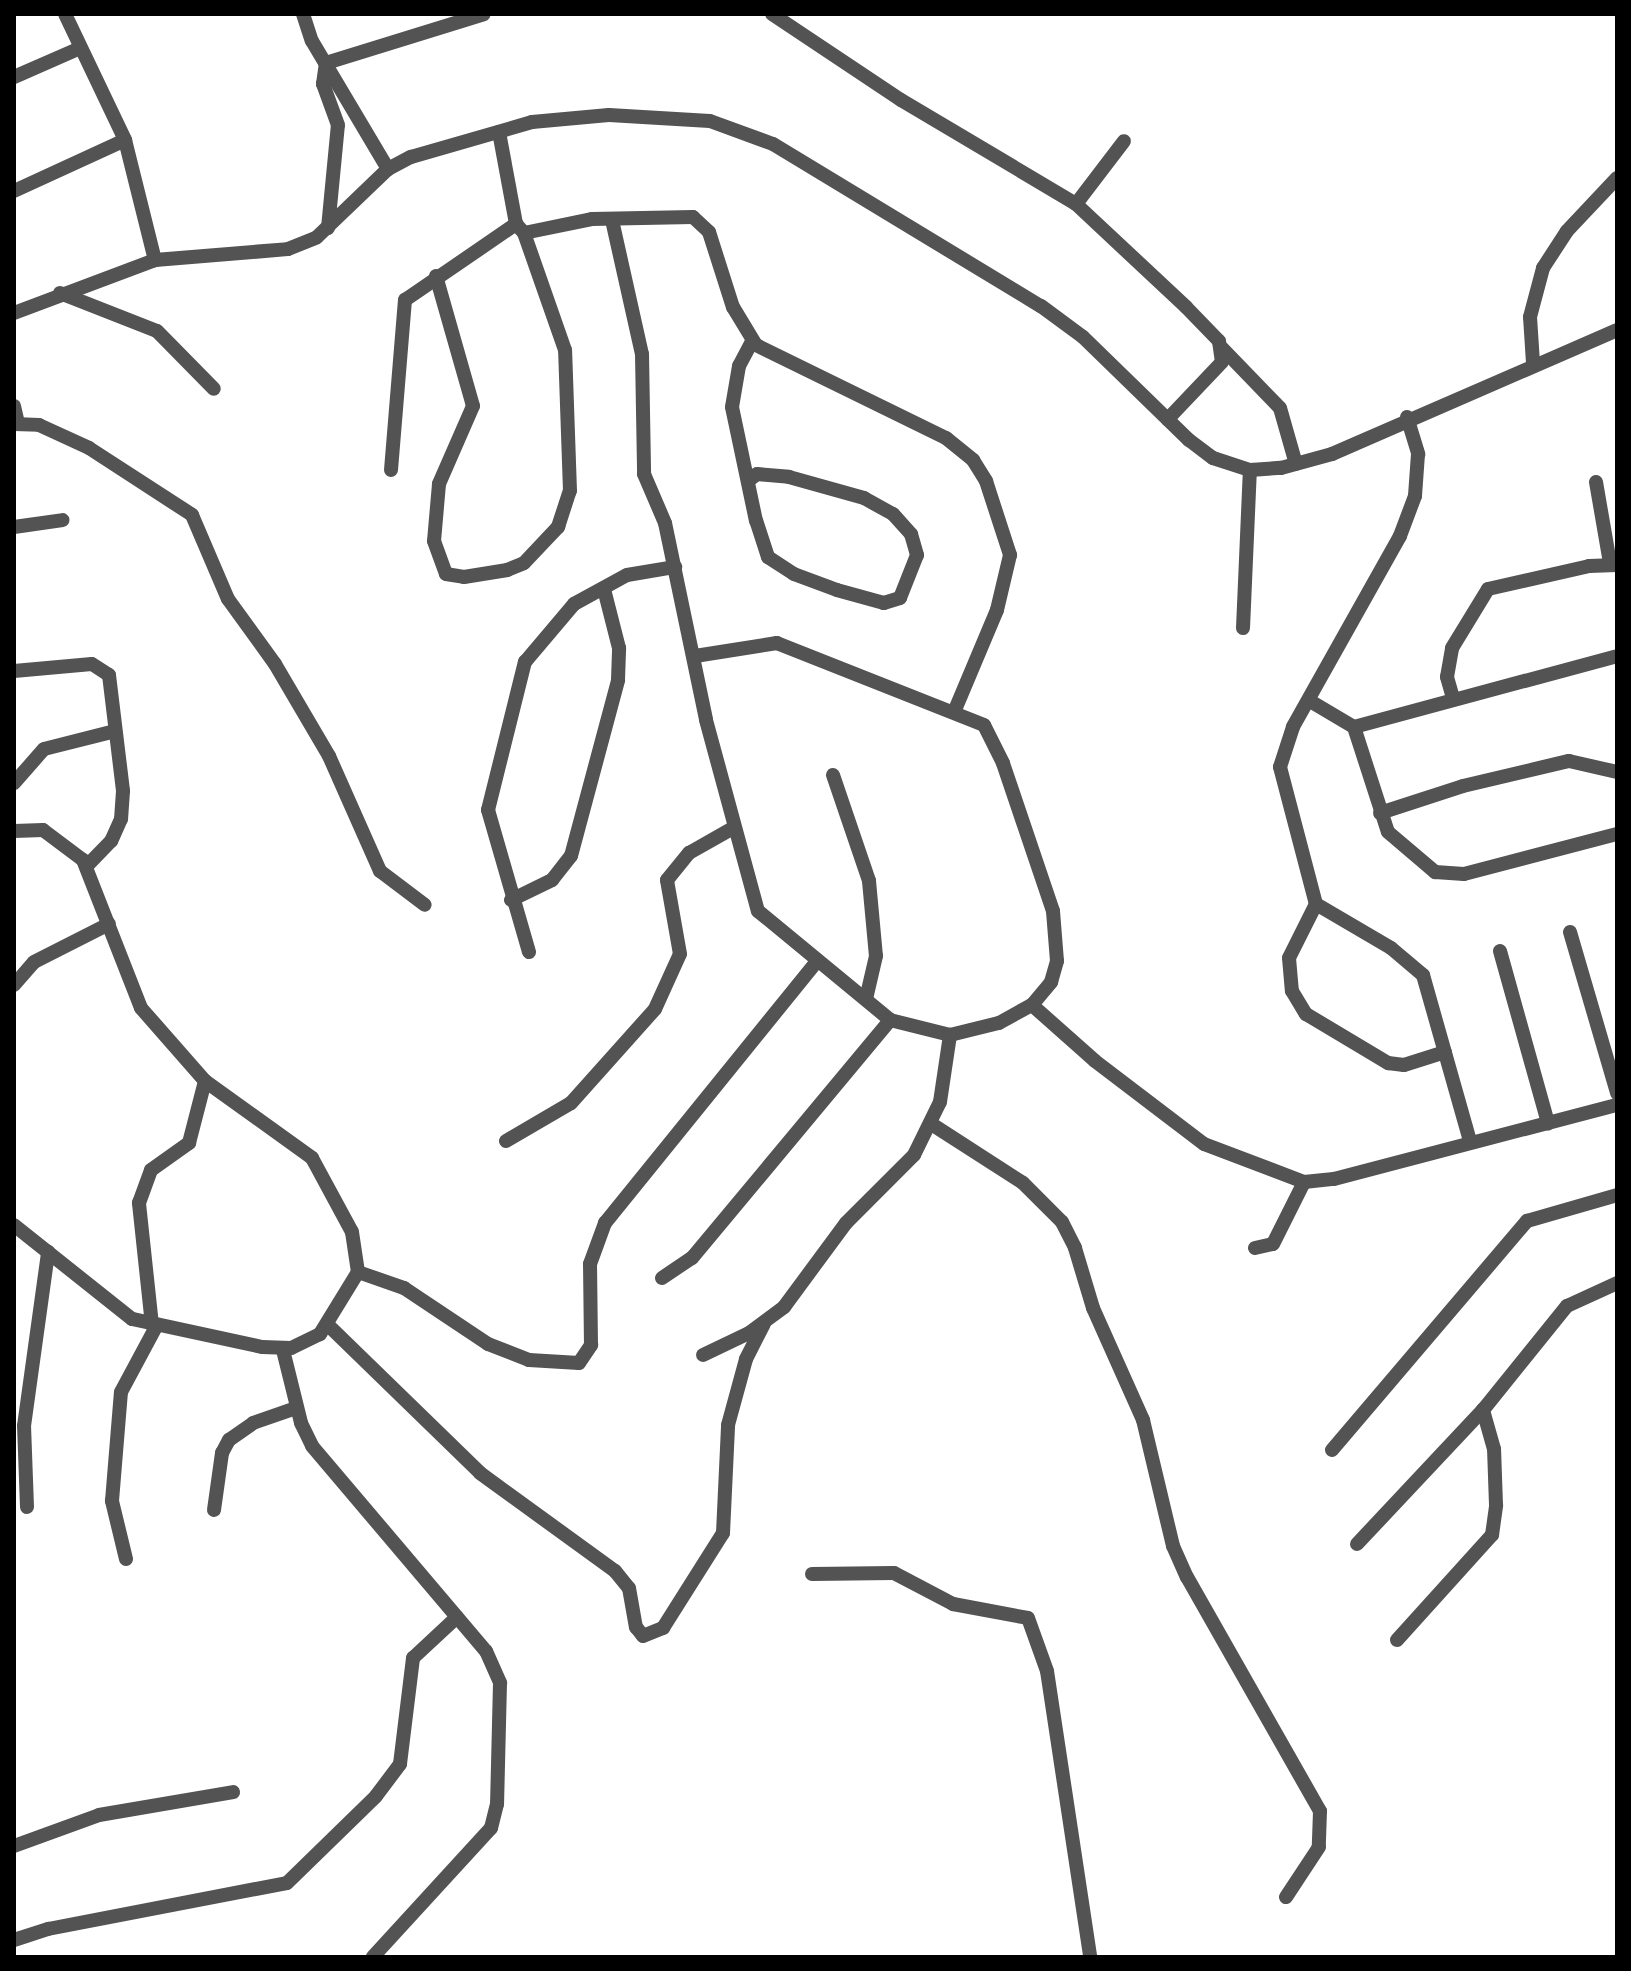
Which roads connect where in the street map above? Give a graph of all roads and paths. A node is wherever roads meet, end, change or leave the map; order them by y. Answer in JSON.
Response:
{"nodes":[{"id":1,"x":65,"y":14,"type":"edge"},
{"id":2,"x":303,"y":14,"type":"edge"},
{"id":3,"x":484,"y":14,"type":"edge"},
{"id":4,"x":772,"y":14,"type":"edge"},
{"id":5,"x":80,"y":48,"type":"junction"},
{"id":6,"x":326,"y":63,"type":"junction"},
{"id":7,"x":14,"y":77,"type":"edge"},
{"id":8,"x":499,"y":132,"type":"junction"},
{"id":9,"x":125,"y":140,"type":"junction"},
{"id":10,"x":1124,"y":141,"type":"dead end"},
{"id":11,"x":388,"y":169,"type":"junction"},
{"id":12,"x":1617,"y":178,"type":"edge"},
{"id":13,"x":14,"y":191,"type":"edge"},
{"id":14,"x":1076,"y":204,"type":"junction"},
{"id":15,"x":612,"y":220,"type":"junction"},
{"id":16,"x":328,"y":228,"type":"junction"},
{"id":17,"x":520,"y":229,"type":"junction"},
{"id":18,"x":155,"y":260,"type":"junction"},
{"id":19,"x":436,"y":276,"type":"junction"},
{"id":20,"x":60,"y":293,"type":"junction"},
{"id":21,"x":14,"y":313,"type":"edge"},
{"id":22,"x":1617,"y":330,"type":"edge"},
{"id":23,"x":752,"y":342,"type":"junction"},
{"id":24,"x":1222,"y":348,"type":"junction"},
{"id":25,"x":1533,"y":363,"type":"junction"},
{"id":26,"x":214,"y":389,"type":"dead end"},
{"id":27,"x":14,"y":406,"type":"edge"},
{"id":28,"x":1407,"y":417,"type":"junction"},
{"id":29,"x":1168,"y":419,"type":"junction"},
{"id":30,"x":16,"y":424,"type":"edge"},
{"id":31,"x":1296,"y":464,"type":"junction"},
{"id":32,"x":391,"y":470,"type":"dead end"},
{"id":33,"x":1250,"y":470,"type":"junction"},
{"id":34,"x":748,"y":481,"type":"junction"},
{"id":35,"x":1596,"y":482,"type":"dead end"},
{"id":36,"x":63,"y":520,"type":"dead end"},
{"id":37,"x":14,"y":527,"type":"edge"},
{"id":38,"x":1613,"y":564,"type":"edge"},
{"id":39,"x":675,"y":567,"type":"junction"},
{"id":40,"x":604,"y":589,"type":"junction"},
{"id":41,"x":1243,"y":628,"type":"dead end"},
{"id":42,"x":695,"y":656,"type":"junction"},
{"id":43,"x":1617,"y":656,"type":"edge"},
{"id":44,"x":14,"y":671,"type":"edge"},
{"id":45,"x":1453,"y":698,"type":"junction"},
{"id":46,"x":1310,"y":701,"type":"junction"},
{"id":47,"x":955,"y":710,"type":"junction"},
{"id":48,"x":1354,"y":727,"type":"junction"},
{"id":49,"x":115,"y":731,"type":"junction"},
{"id":50,"x":1617,"y":772,"type":"edge"},
{"id":51,"x":833,"y":775,"type":"dead end"},
{"id":52,"x":14,"y":783,"type":"edge"},
{"id":53,"x":1380,"y":813,"type":"junction"},
{"id":54,"x":733,"y":828,"type":"junction"},
{"id":55,"x":14,"y":831,"type":"edge"},
{"id":56,"x":1617,"y":834,"type":"edge"},
{"id":57,"x":87,"y":866,"type":"junction"},
{"id":58,"x":511,"y":900,"type":"junction"},
{"id":59,"x":1316,"y":904,"type":"junction"},
{"id":60,"x":425,"y":905,"type":"dead end"},
{"id":61,"x":109,"y":924,"type":"junction"},
{"id":62,"x":1570,"y":932,"type":"dead end"},
{"id":63,"x":1500,"y":951,"type":"dead end"},
{"id":64,"x":529,"y":952,"type":"dead end"},
{"id":65,"x":817,"y":961,"type":"junction"},
{"id":66,"x":14,"y":985,"type":"edge"},
{"id":67,"x":866,"y":999,"type":"junction"},
{"id":68,"x":1032,"y":1005,"type":"junction"},
{"id":69,"x":890,"y":1020,"type":"junction"},
{"id":70,"x":950,"y":1035,"type":"junction"},
{"id":71,"x":1445,"y":1052,"type":"junction"},
{"id":72,"x":205,"y":1081,"type":"junction"},
{"id":73,"x":1617,"y":1093,"type":"edge"},
{"id":74,"x":1617,"y":1105,"type":"edge"},
{"id":75,"x":1548,"y":1123,"type":"junction"},
{"id":76,"x":933,"y":1125,"type":"junction"},
{"id":77,"x":506,"y":1141,"type":"dead end"},
{"id":78,"x":1470,"y":1141,"type":"junction"},
{"id":79,"x":1304,"y":1182,"type":"junction"},
{"id":80,"x":1617,"y":1195,"type":"edge"},
{"id":81,"x":14,"y":1225,"type":"edge"},
{"id":82,"x":1255,"y":1248,"type":"dead end"},
{"id":83,"x":48,"y":1252,"type":"junction"},
{"id":84,"x":358,"y":1272,"type":"junction"},
{"id":85,"x":662,"y":1278,"type":"dead end"},
{"id":86,"x":1617,"y":1283,"type":"edge"},
{"id":87,"x":764,"y":1324,"type":"junction"},
{"id":88,"x":154,"y":1325,"type":"junction"},
{"id":89,"x":328,"y":1325,"type":"junction"},
{"id":90,"x":283,"y":1350,"type":"junction"},
{"id":91,"x":703,"y":1355,"type":"dead end"},
{"id":92,"x":296,"y":1408,"type":"junction"},
{"id":93,"x":1483,"y":1410,"type":"junction"},
{"id":94,"x":1332,"y":1450,"type":"dead end"},
{"id":95,"x":27,"y":1507,"type":"dead end"},
{"id":96,"x":214,"y":1510,"type":"dead end"},
{"id":97,"x":1357,"y":1544,"type":"dead end"},
{"id":98,"x":126,"y":1559,"type":"dead end"},
{"id":99,"x":812,"y":1574,"type":"dead end"},
{"id":100,"x":457,"y":1617,"type":"junction"},
{"id":101,"x":1397,"y":1640,"type":"dead end"},
{"id":102,"x":233,"y":1792,"type":"dead end"},
{"id":103,"x":14,"y":1846,"type":"edge"},
{"id":104,"x":1286,"y":1897,"type":"dead end"},
{"id":105,"x":14,"y":1940,"type":"edge"},
{"id":106,"x":373,"y":1957,"type":"edge"},
{"id":107,"x":1090,"y":1957,"type":"edge"}],
"edges":[{"from":1,"to":5,"type":"street"},
{"from":2,"to":6,"type":"street"},
{"from":3,"to":6,"type":"street"},
{"from":4,"to":14,"type":"street"},
{"from":5,"to":7,"type":"street"},
{"from":5,"to":9,"type":"street"},
{"from":6,"to":11,"type":"street"},
{"from":6,"to":16,"type":"street"},
{"from":8,"to":11,"type":"street"},
{"from":8,"to":17,"type":"street"},
{"from":8,"to":29,"type":"street"},
{"from":9,"to":13,"type":"street"},
{"from":9,"to":18,"type":"street"},
{"from":10,"to":14,"type":"street"},
{"from":11,"to":16,"type":"street"},
{"from":12,"to":25,"type":"street"},
{"from":14,"to":24,"type":"street"},
{"from":15,"to":17,"type":"street"},
{"from":15,"to":23,"type":"street"},
{"from":15,"to":39,"type":"street"},
{"from":16,"to":18,"type":"street"},
{"from":17,"to":19,"type":"street"},
{"from":17,"to":19,"type":"street"},
{"from":18,"to":20,"type":"street"},
{"from":19,"to":32,"type":"street"},
{"from":20,"to":21,"type":"street"},
{"from":20,"to":26,"type":"street"},
{"from":22,"to":25,"type":"street"},
{"from":23,"to":34,"type":"street"},
{"from":23,"to":47,"type":"street"},
{"from":24,"to":29,"type":"street"},
{"from":24,"to":31,"type":"street"},
{"from":25,"to":28,"type":"street"},
{"from":27,"to":30,"type":"street"},
{"from":28,"to":31,"type":"street"},
{"from":28,"to":46,"type":"street"},
{"from":29,"to":33,"type":"street"},
{"from":30,"to":60,"type":"street"},
{"from":31,"to":33,"type":"street"},
{"from":33,"to":41,"type":"street"},
{"from":34,"to":34,"type":"street"},
{"from":35,"to":38,"type":"street"},
{"from":36,"to":37,"type":"street"},
{"from":38,"to":45,"type":"street"},
{"from":39,"to":40,"type":"street"},
{"from":39,"to":42,"type":"street"},
{"from":40,"to":58,"type":"street"},
{"from":40,"to":58,"type":"street"},
{"from":42,"to":47,"type":"street"},
{"from":42,"to":54,"type":"street"},
{"from":43,"to":45,"type":"street"},
{"from":44,"to":49,"type":"street"},
{"from":45,"to":48,"type":"street"},
{"from":46,"to":48,"type":"street"},
{"from":46,"to":59,"type":"street"},
{"from":47,"to":68,"type":"street"},
{"from":48,"to":53,"type":"street"},
{"from":49,"to":52,"type":"street"},
{"from":49,"to":57,"type":"street"},
{"from":50,"to":53,"type":"street"},
{"from":51,"to":67,"type":"street"},
{"from":53,"to":56,"type":"street"},
{"from":54,"to":65,"type":"street"},
{"from":54,"to":77,"type":"street"},
{"from":55,"to":57,"type":"street"},
{"from":57,"to":61,"type":"street"},
{"from":58,"to":64,"type":"street"},
{"from":59,"to":71,"type":"street"},
{"from":59,"to":71,"type":"street"},
{"from":61,"to":66,"type":"street"},
{"from":61,"to":72,"type":"street"},
{"from":62,"to":73,"type":"street"},
{"from":63,"to":75,"type":"street"},
{"from":65,"to":67,"type":"street"},
{"from":65,"to":84,"type":"street"},
{"from":67,"to":69,"type":"street"},
{"from":68,"to":70,"type":"street"},
{"from":68,"to":79,"type":"street"},
{"from":69,"to":70,"type":"street"},
{"from":69,"to":85,"type":"street"},
{"from":70,"to":76,"type":"street"},
{"from":71,"to":78,"type":"street"},
{"from":72,"to":84,"type":"street"},
{"from":72,"to":88,"type":"street"},
{"from":74,"to":75,"type":"street"},
{"from":75,"to":78,"type":"street"},
{"from":76,"to":87,"type":"street"},
{"from":76,"to":104,"type":"street"},
{"from":78,"to":79,"type":"street"},
{"from":79,"to":82,"type":"street"},
{"from":80,"to":94,"type":"street"},
{"from":81,"to":83,"type":"street"},
{"from":83,"to":88,"type":"street"},
{"from":83,"to":95,"type":"street"},
{"from":84,"to":89,"type":"street"},
{"from":86,"to":93,"type":"street"},
{"from":87,"to":89,"type":"street"},
{"from":87,"to":91,"type":"street"},
{"from":88,"to":90,"type":"street"},
{"from":88,"to":98,"type":"street"},
{"from":89,"to":90,"type":"street"},
{"from":90,"to":92,"type":"street"},
{"from":92,"to":96,"type":"street"},
{"from":92,"to":100,"type":"street"},
{"from":93,"to":97,"type":"street"},
{"from":93,"to":101,"type":"street"},
{"from":99,"to":107,"type":"street"},
{"from":100,"to":105,"type":"street"},
{"from":100,"to":106,"type":"street"},
{"from":102,"to":103,"type":"street"}]}
